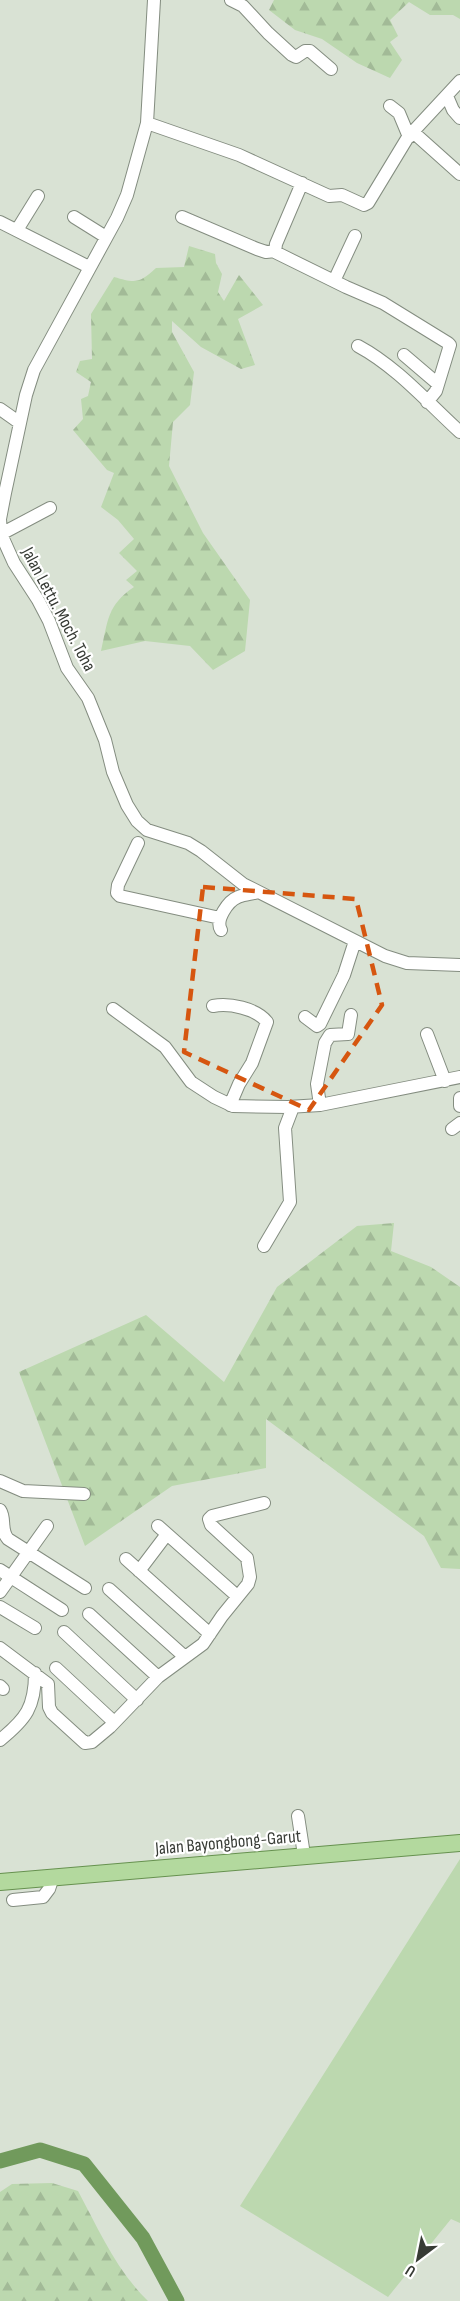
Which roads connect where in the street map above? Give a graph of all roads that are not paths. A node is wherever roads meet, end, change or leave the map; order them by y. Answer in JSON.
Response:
{"nodes":[{"id":1,"x":154,"y":0,"type":"edge"},
{"id":2,"x":231,"y":0,"type":"edge"},
{"id":3,"x":331,"y":69,"type":"dead end"},
{"id":4,"x":460,"y":81,"type":"edge"},
{"id":5,"x":447,"y":96,"type":"junction"},
{"id":6,"x":390,"y":106,"type":"dead end"},
{"id":7,"x":460,"y":118,"type":"edge"},
{"id":8,"x":147,"y":123,"type":"junction"},
{"id":9,"x":411,"y":134,"type":"junction"},
{"id":10,"x":460,"y":174,"type":"edge"},
{"id":11,"x":302,"y":183,"type":"junction"},
{"id":12,"x":38,"y":196,"type":"dead end"},
{"id":13,"x":74,"y":217,"type":"dead end"},
{"id":14,"x":182,"y":217,"type":"dead end"},
{"id":15,"x":0,"y":222,"type":"edge"},
{"id":16,"x":17,"y":230,"type":"junction"},
{"id":17,"x":355,"y":236,"type":"dead end"},
{"id":18,"x":106,"y":237,"type":"junction"},
{"id":19,"x":275,"y":250,"type":"junction"},
{"id":20,"x":89,"y":267,"type":"junction"},
{"id":21,"x":334,"y":281,"type":"junction"},
{"id":22,"x":358,"y":346,"type":"dead end"},
{"id":23,"x":404,"y":355,"type":"dead end"},
{"id":24,"x":438,"y":384,"type":"junction"},
{"id":25,"x":426,"y":402,"type":"junction"},
{"id":26,"x":0,"y":409,"type":"edge"},
{"id":27,"x":20,"y":423,"type":"junction"},
{"id":28,"x":460,"y":432,"type":"edge"},
{"id":29,"x":50,"y":508,"type":"dead end"},
{"id":30,"x":1,"y":534,"type":"edge"},
{"id":31,"x":138,"y":843,"type":"dead end"},
{"id":32,"x":258,"y":892,"type":"junction"},
{"id":33,"x":356,"y":941,"type":"junction"},
{"id":34,"x":460,"y":965,"type":"edge"},
{"id":35,"x":213,"y":1006,"type":"dead end"},
{"id":36,"x":112,"y":1009,"type":"dead end"},
{"id":37,"x":351,"y":1015,"type":"dead end"},
{"id":38,"x":305,"y":1017,"type":"dead end"},
{"id":39,"x":428,"y":1034,"type":"dead end"},
{"id":40,"x":444,"y":1077,"type":"junction"},
{"id":41,"x":460,"y":1077,"type":"edge"},
{"id":42,"x":460,"y":1098,"type":"edge"},
{"id":43,"x":319,"y":1100,"type":"junction"},
{"id":44,"x":230,"y":1105,"type":"junction"},
{"id":45,"x":460,"y":1106,"type":"edge"},
{"id":46,"x":293,"y":1107,"type":"junction"},
{"id":47,"x":264,"y":1246,"type":"dead end"},
{"id":48,"x":0,"y":1481,"type":"edge"},
{"id":49,"x":84,"y":1494,"type":"dead end"},
{"id":50,"x":264,"y":1503,"type":"dead end"},
{"id":51,"x":0,"y":1510,"type":"edge"},
{"id":52,"x":47,"y":1526,"type":"dead end"},
{"id":53,"x":30,"y":1552,"type":"junction"},
{"id":54,"x":126,"y":1559,"type":"dead end"},
{"id":55,"x":0,"y":1570,"type":"edge"},
{"id":56,"x":139,"y":1571,"type":"junction"},
{"id":57,"x":11,"y":1578,"type":"junction"},
{"id":58,"x":85,"y":1588,"type":"dead end"},
{"id":59,"x":109,"y":1589,"type":"dead end"},
{"id":60,"x":0,"y":1592,"type":"edge"},
{"id":61,"x":237,"y":1596,"type":"junction"},
{"id":62,"x":0,"y":1606,"type":"edge"},
{"id":63,"x":62,"y":1610,"type":"dead end"},
{"id":64,"x":88,"y":1614,"type":"dead end"},
{"id":65,"x":35,"y":1628,"type":"dead end"},
{"id":66,"x":64,"y":1632,"type":"dead end"},
{"id":67,"x":210,"y":1634,"type":"junction"},
{"id":68,"x":0,"y":1648,"type":"edge"},
{"id":69,"x":185,"y":1657,"type":"junction"},
{"id":70,"x":56,"y":1668,"type":"dead end"},
{"id":71,"x":158,"y":1677,"type":"junction"},
{"id":72,"x":41,"y":1678,"type":"junction"},
{"id":73,"x":137,"y":1700,"type":"junction"},
{"id":74,"x":114,"y":1722,"type":"junction"},
{"id":75,"x":0,"y":1740,"type":"edge"},
{"id":76,"x":298,"y":1816,"type":"dead end"},
{"id":77,"x":460,"y":1843,"type":"edge"},
{"id":78,"x":304,"y":1855,"type":"junction"},
{"id":79,"x":53,"y":1877,"type":"junction"},
{"id":80,"x":0,"y":1882,"type":"edge"},
{"id":81,"x":13,"y":1900,"type":"dead end"}],
"edges":[{"from":1,"to":8,"type":"street","name":"Jalan Lettu. Moch. Toha"},
{"from":2,"to":3,"type":"street"},
{"from":4,"to":5,"type":"street"},
{"from":5,"to":7,"type":"street"},
{"from":5,"to":9,"type":"street"},
{"from":6,"to":9,"type":"street"},
{"from":8,"to":11,"type":"street"},
{"from":8,"to":18,"type":"street","name":"Jalan Lettu. Moch. Toha"},
{"from":9,"to":10,"type":"street"},
{"from":9,"to":11,"type":"street"},
{"from":11,"to":19,"type":"street"},
{"from":12,"to":16,"type":"street"},
{"from":13,"to":18,"type":"street"},
{"from":14,"to":19,"type":"street"},
{"from":15,"to":16,"type":"street"},
{"from":16,"to":20,"type":"street"},
{"from":17,"to":21,"type":"street"},
{"from":18,"to":20,"type":"street","name":"Jalan Lettu. Moch. Toha"},
{"from":19,"to":21,"type":"street"},
{"from":20,"to":27,"type":"street","name":"Jalan Lettu. Moch. Toha"},
{"from":21,"to":24,"type":"street"},
{"from":22,"to":25,"type":"street"},
{"from":23,"to":24,"type":"street"},
{"from":24,"to":25,"type":"street"},
{"from":25,"to":28,"type":"street"},
{"from":26,"to":27,"type":"street"},
{"from":27,"to":30,"type":"street","name":"Jalan Lettu. Moch. Toha"},
{"from":29,"to":30,"type":"street"},
{"from":30,"to":32,"type":"street","name":"Jalan Lettu. Moch. Toha"},
{"from":31,"to":32,"type":"street"},
{"from":32,"to":33,"type":"street","name":"Jalan Lettu. Moch. Toha"},
{"from":33,"to":34,"type":"street","name":"Jalan Lettu. Moch. Toha"},
{"from":33,"to":38,"type":"street"},
{"from":35,"to":44,"type":"street"},
{"from":36,"to":44,"type":"street"},
{"from":37,"to":43,"type":"street"},
{"from":39,"to":40,"type":"street"},
{"from":40,"to":41,"type":"street"},
{"from":40,"to":43,"type":"street"},
{"from":42,"to":45,"type":"street"},
{"from":43,"to":46,"type":"street"},
{"from":44,"to":46,"type":"street"},
{"from":46,"to":47,"type":"street"},
{"from":48,"to":49,"type":"street"},
{"from":50,"to":61,"type":"street"},
{"from":51,"to":53,"type":"street"},
{"from":52,"to":53,"type":"street"},
{"from":53,"to":57,"type":"street"},
{"from":53,"to":58,"type":"street"},
{"from":54,"to":56,"type":"street"},
{"from":55,"to":57,"type":"street"},
{"from":56,"to":61,"type":"street"},
{"from":56,"to":67,"type":"street"},
{"from":57,"to":60,"type":"street"},
{"from":57,"to":63,"type":"street"},
{"from":59,"to":69,"type":"street"},
{"from":61,"to":67,"type":"street"},
{"from":62,"to":65,"type":"street"},
{"from":64,"to":71,"type":"street"},
{"from":66,"to":73,"type":"street"},
{"from":67,"to":69,"type":"street"},
{"from":68,"to":72,"type":"street"},
{"from":69,"to":71,"type":"street"},
{"from":70,"to":74,"type":"street"},
{"from":71,"to":73,"type":"street"},
{"from":72,"to":74,"type":"street"},
{"from":72,"to":75,"type":"street"},
{"from":73,"to":74,"type":"street"},
{"from":76,"to":78,"type":"street"},
{"from":77,"to":78,"type":"main road","name":"Jalan Bayongbong-Garut"},
{"from":78,"to":79,"type":"main road","name":"Jalan Bayongbong-Garut"},
{"from":79,"to":80,"type":"main road","name":"Jalan Bayongbong-Garut"},
{"from":79,"to":81,"type":"street"}]}
